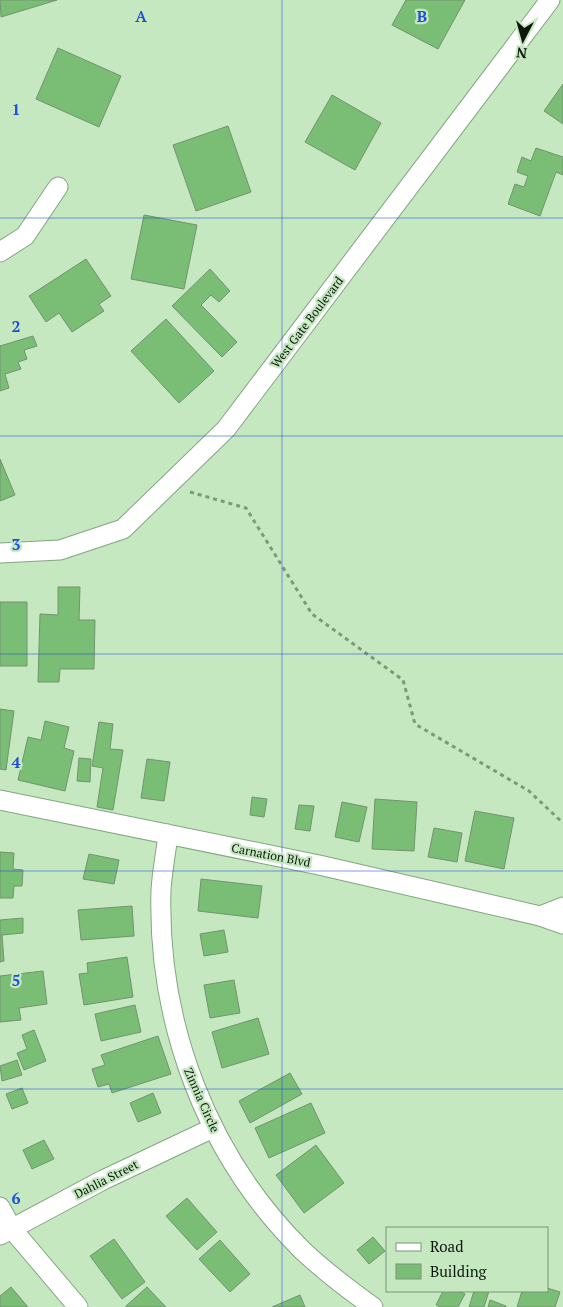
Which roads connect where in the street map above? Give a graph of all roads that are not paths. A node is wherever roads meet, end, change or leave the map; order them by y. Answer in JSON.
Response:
{"nodes":[{"id":1,"x":542,"y":3,"type":"edge"},
{"id":2,"x":58,"y":187,"type":"dead end"},
{"id":3,"x":0,"y":252,"type":"edge"},
{"id":4,"x":0,"y":553,"type":"edge"},
{"id":5,"x":0,"y":800,"type":"edge"},
{"id":6,"x":168,"y":834,"type":"junction"},
{"id":7,"x":563,"y":907,"type":"edge"},
{"id":8,"x":540,"y":916,"type":"junction"},
{"id":9,"x":563,"y":924,"type":"edge"},
{"id":10,"x":213,"y":1128,"type":"junction"},
{"id":11,"x":0,"y":1207,"type":"edge"},
{"id":12,"x":6,"y":1232,"type":"edge"},
{"id":13,"x":78,"y":1307,"type":"edge"},
{"id":14,"x":372,"y":1307,"type":"edge"}],
"edges":[{"from":1,"to":4,"type":"street","name":"West Gate Boulevard"},
{"from":2,"to":3,"type":"street"},
{"from":5,"to":6,"type":"street","name":"Carnation Blvd"},
{"from":6,"to":8,"type":"street","name":"Carnation Blvd"},
{"from":6,"to":10,"type":"street","name":"Zinnia Circle"},
{"from":7,"to":8,"type":"street"},
{"from":8,"to":9,"type":"street","name":"Carnation Blvd"},
{"from":10,"to":12,"type":"street","name":"Dahlia Street"},
{"from":10,"to":14,"type":"street","name":"Zinnia Circle"},
{"from":11,"to":12,"type":"street"},
{"from":12,"to":13,"type":"street"}]}
